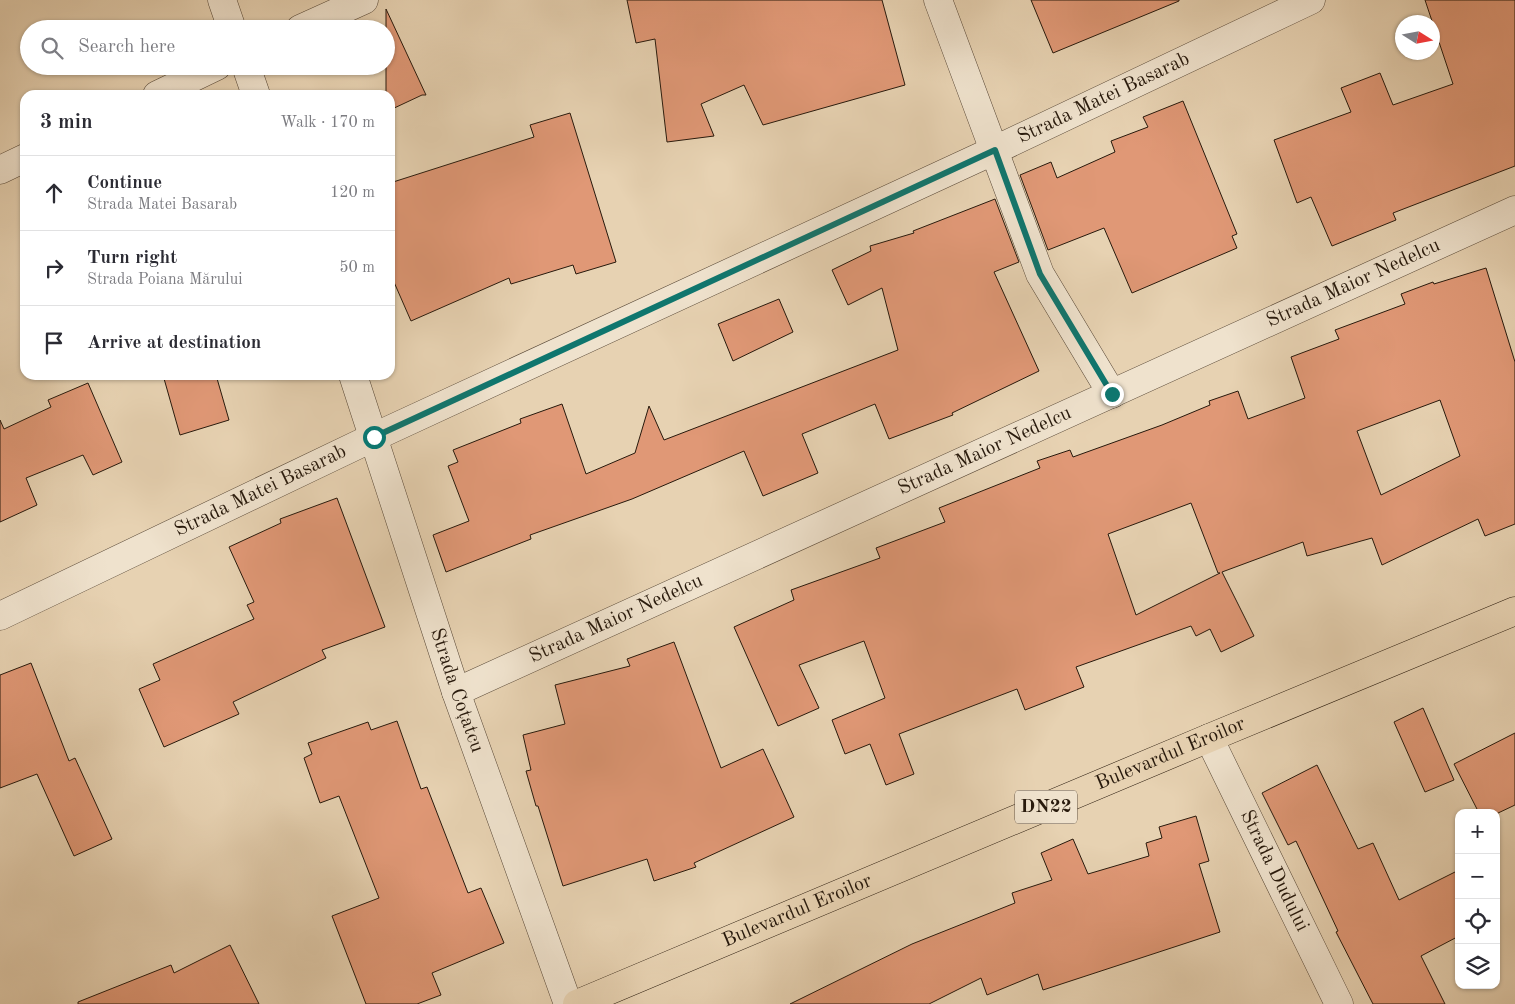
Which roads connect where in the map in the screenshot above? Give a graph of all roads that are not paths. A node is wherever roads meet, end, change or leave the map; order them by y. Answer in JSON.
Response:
{"nodes":[{"id":1,"x":222,"y":0,"type":"edge"},
{"id":2,"x":364,"y":0,"type":"edge"},
{"id":3,"x":938,"y":0,"type":"edge"},
{"id":4,"x":1311,"y":0,"type":"edge"},
{"id":5,"x":229,"y":20,"type":"edge"},
{"id":6,"x":320,"y":20,"type":"edge"},
{"id":7,"x":198,"y":75,"type":"edge"},
{"id":8,"x":249,"y":75,"type":"edge"},
{"id":9,"x":167,"y":90,"type":"edge"},
{"id":10,"x":254,"y":90,"type":"edge"},
{"id":11,"x":995,"y":150,"type":"junction"},
{"id":12,"x":20,"y":160,"type":"edge"},
{"id":13,"x":0,"y":170,"type":"edge"},
{"id":14,"x":1515,"y":210,"type":"edge"},
{"id":15,"x":356,"y":380,"type":"edge"},
{"id":16,"x":1112,"y":394,"type":"junction"},
{"id":17,"x":374,"y":437,"type":"junction"},
{"id":18,"x":1515,"y":611,"type":"edge"},
{"id":19,"x":0,"y":616,"type":"edge"},
{"id":20,"x":456,"y":692,"type":"junction"},
{"id":21,"x":1209,"y":738,"type":"junction"},
{"id":22,"x":568,"y":1004,"type":"edge"},
{"id":23,"x":577,"y":1004,"type":"edge"},
{"id":24,"x":1339,"y":1004,"type":"edge"}],
"edges":[{"from":1,"to":5,"type":"street"},
{"from":2,"to":6,"type":"street"},
{"from":3,"to":11,"type":"street"},
{"from":4,"to":11,"type":"street","name":"Strada Matei Basarab"},
{"from":7,"to":9,"type":"street"},
{"from":8,"to":10,"type":"street"},
{"from":11,"to":16,"type":"street"},
{"from":11,"to":17,"type":"street","name":"Strada Matei Basarab"},
{"from":12,"to":13,"type":"street"},
{"from":14,"to":16,"type":"street","name":"Strada Maior Nedelcu"},
{"from":15,"to":17,"type":"street","name":"Strada Coțatcu"},
{"from":16,"to":20,"type":"street","name":"Strada Maior Nedelcu"},
{"from":17,"to":19,"type":"street","name":"Strada Matei Basarab"},
{"from":17,"to":20,"type":"street","name":"Strada Coțatcu"},
{"from":18,"to":21,"type":"main road","name":"Bulevardul Eroilor","number":"DN22"},
{"from":20,"to":22,"type":"street","name":"Strada Coțatcu"},
{"from":21,"to":23,"type":"main road","name":"Bulevardul Eroilor","number":"DN22"},
{"from":21,"to":24,"type":"street","name":"Strada Dudului"}]}
